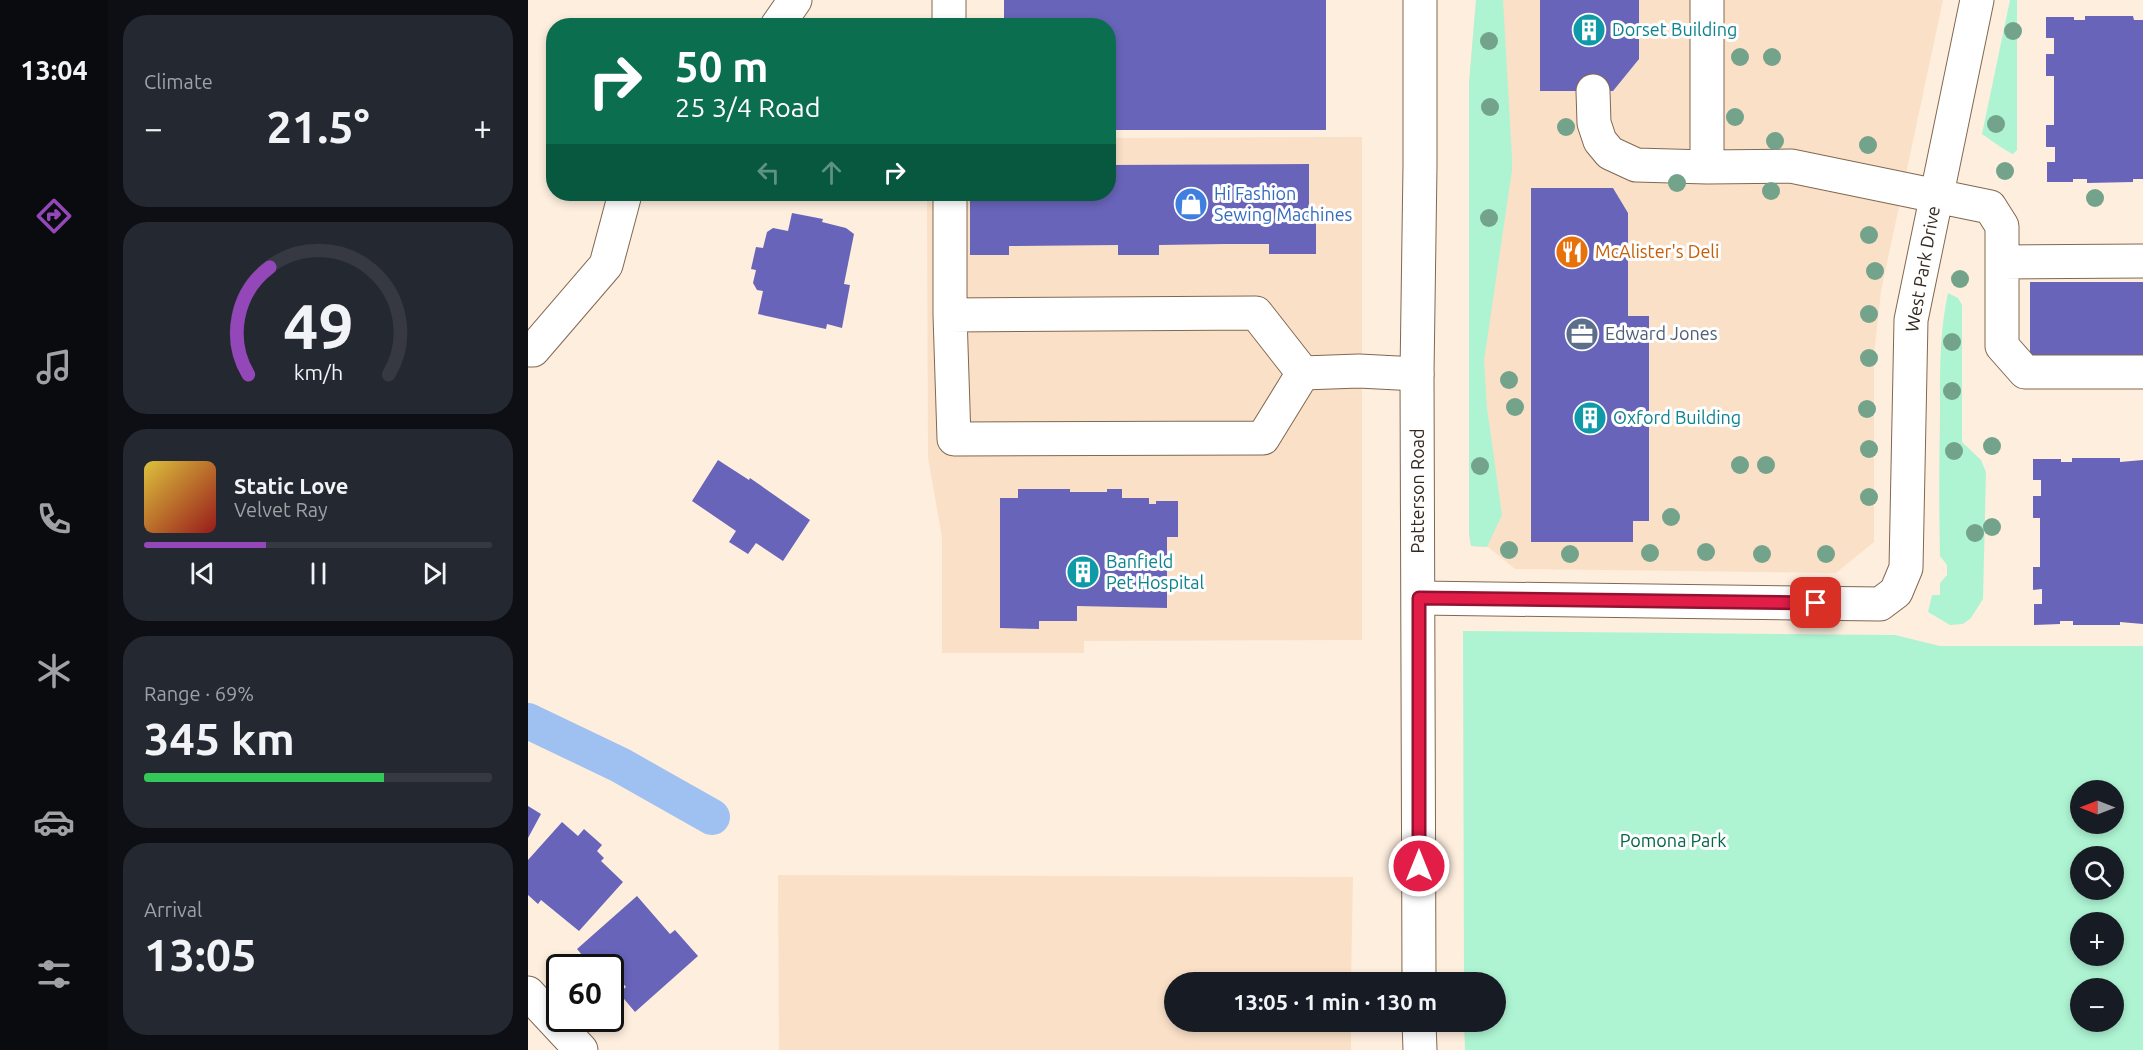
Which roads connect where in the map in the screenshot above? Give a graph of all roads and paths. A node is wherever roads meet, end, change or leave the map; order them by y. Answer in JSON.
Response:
{"nodes":[{"id":1,"x":795,"y":0,"type":"edge"},
{"id":2,"x":949,"y":0,"type":"edge"},
{"id":3,"x":1707,"y":0,"type":"edge"},
{"id":4,"x":1977,"y":0,"type":"edge"},
{"id":5,"x":1421,"y":5,"type":"edge"},
{"id":6,"x":783,"y":18,"type":"edge"},
{"id":7,"x":949,"y":18,"type":"edge"},
{"id":8,"x":1593,"y":91,"type":"dead end"},
{"id":9,"x":1707,"y":167,"type":"junction"},
{"id":10,"x":1936,"y":195,"type":"junction"},
{"id":11,"x":622,"y":201,"type":"edge"},
{"id":12,"x":950,"y":201,"type":"edge"},
{"id":13,"x":2143,"y":261,"type":"edge"},
{"id":14,"x":2002,"y":262,"type":"junction"},
{"id":15,"x":950,"y":315,"type":"junction"},
{"id":16,"x":528,"y":350,"type":"edge"},
{"id":17,"x":2143,"y":372,"type":"edge"},
{"id":18,"x":1303,"y":373,"type":"junction"},
{"id":19,"x":1417,"y":374,"type":"junction"},
{"id":20,"x":1419,"y":598,"type":"junction"},
{"id":21,"x":1419,"y":972,"type":"edge"},
{"id":22,"x":528,"y":993,"type":"edge"},
{"id":23,"x":1419,"y":1032,"type":"edge"},
{"id":24,"x":581,"y":1050,"type":"edge"},
{"id":25,"x":1420,"y":1050,"type":"edge"}],
"edges":[{"from":1,"to":6,"type":"street"},
{"from":2,"to":7,"type":"street"},
{"from":3,"to":9,"type":"street"},
{"from":4,"to":10,"type":"street","name":"West Park Drive"},
{"from":5,"to":19,"type":"street","name":"Patterson Road"},
{"from":8,"to":9,"type":"street"},
{"from":9,"to":10,"type":"street"},
{"from":10,"to":14,"type":"street"},
{"from":10,"to":20,"type":"street","name":"West Park Drive"},
{"from":11,"to":16,"type":"street"},
{"from":12,"to":15,"type":"street"},
{"from":13,"to":14,"type":"street"},
{"from":14,"to":17,"type":"street"},
{"from":15,"to":18,"type":"street"},
{"from":15,"to":18,"type":"street"},
{"from":18,"to":19,"type":"street"},
{"from":19,"to":20,"type":"street","name":"Patterson Road"},
{"from":20,"to":21,"type":"street","name":"Patterson Road"},
{"from":22,"to":24,"type":"street"},
{"from":23,"to":25,"type":"street"}]}
